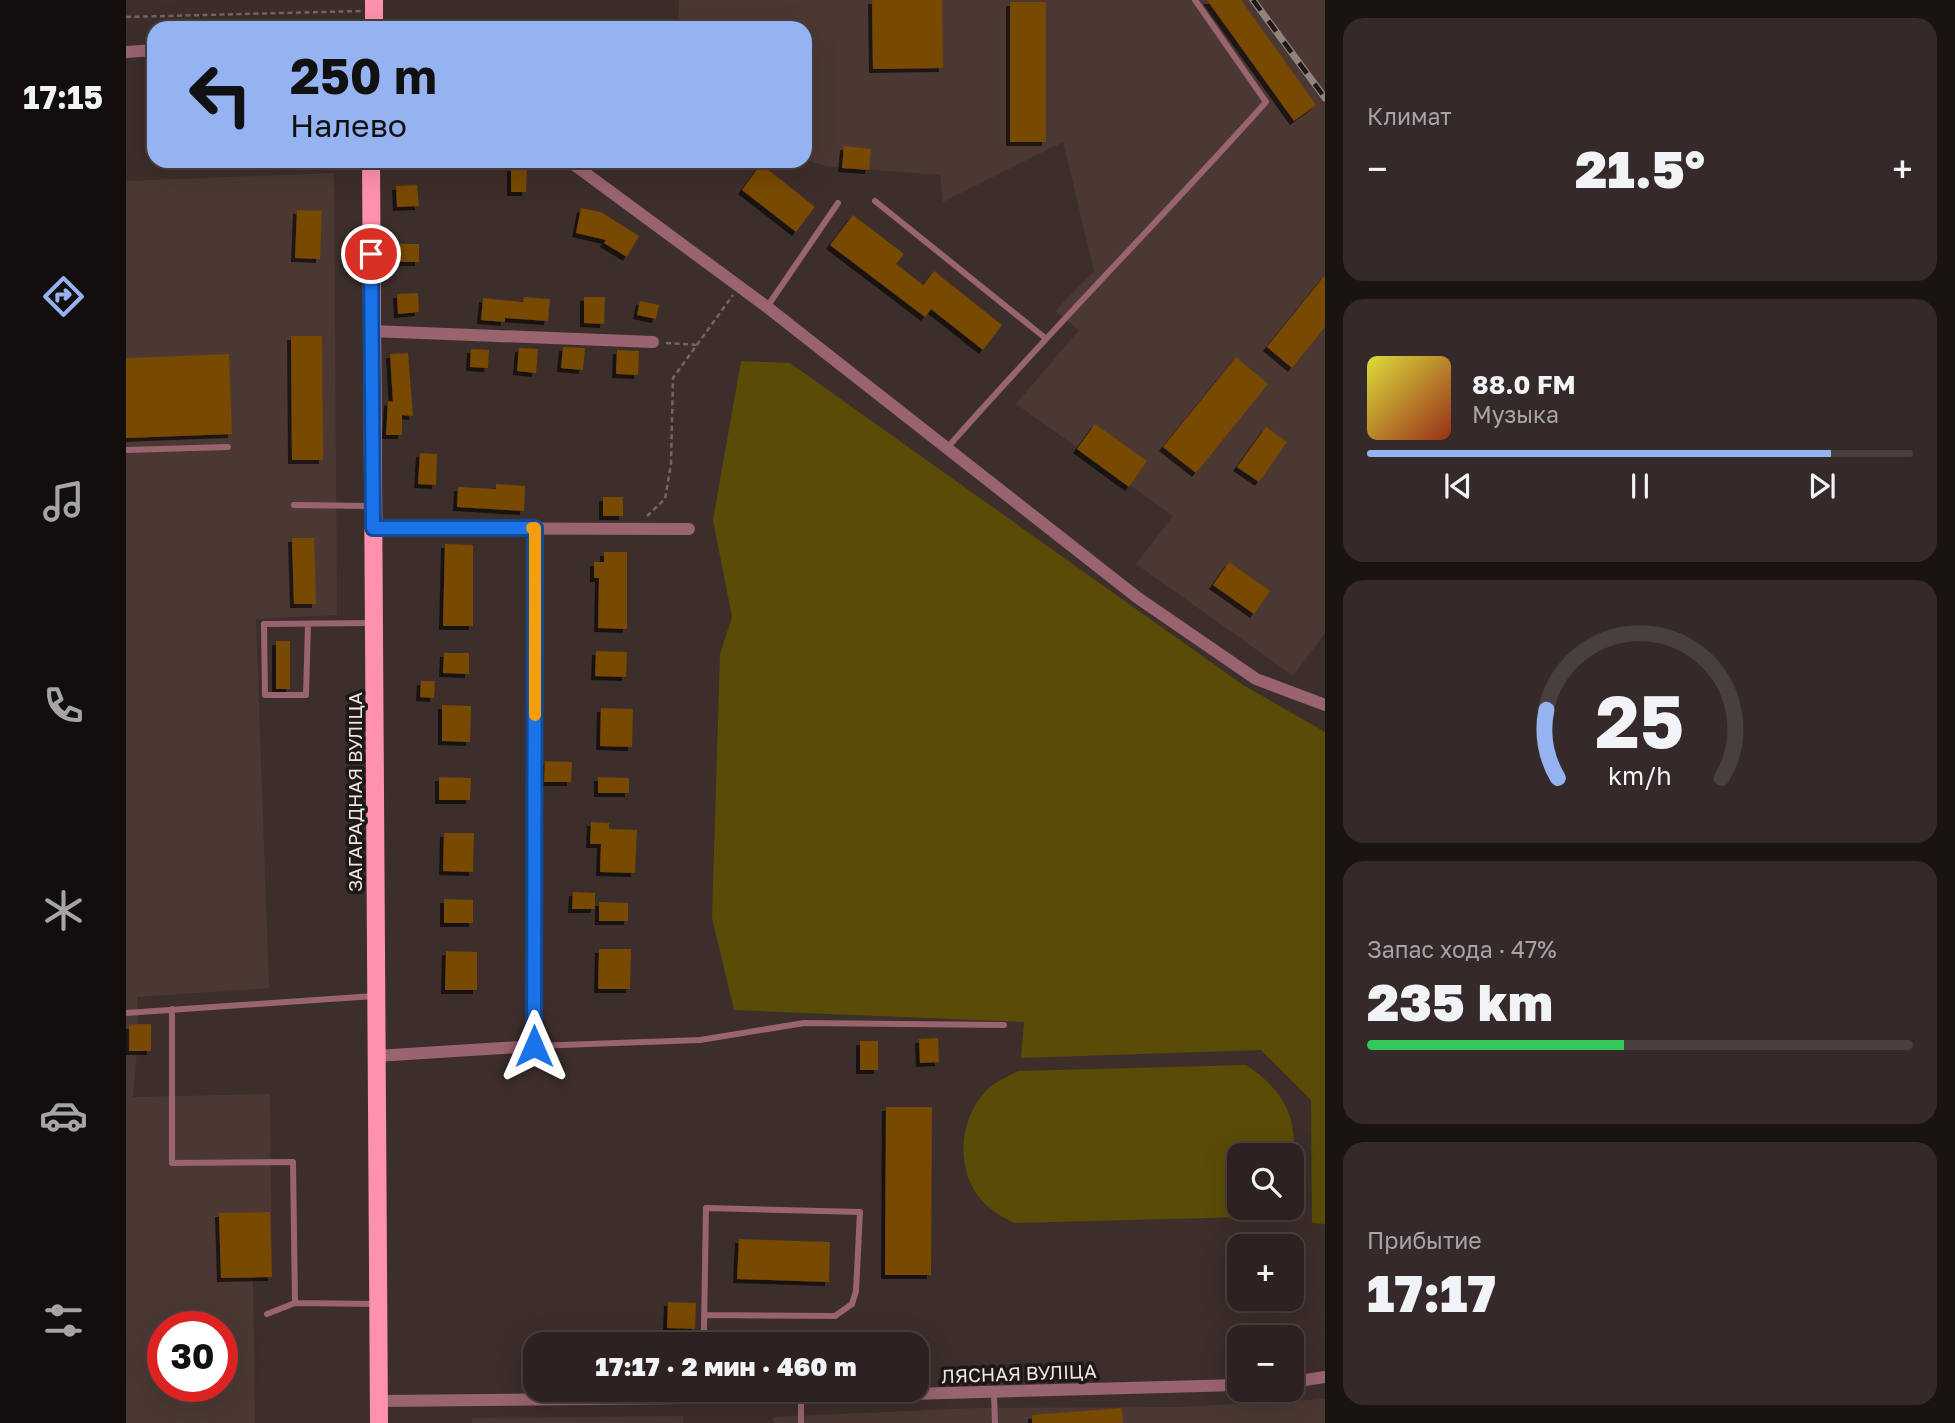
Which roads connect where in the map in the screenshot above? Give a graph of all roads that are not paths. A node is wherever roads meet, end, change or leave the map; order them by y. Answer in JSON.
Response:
{"nodes":[{"id":1,"x":1195,"y":0,"type":"edge"},
{"id":2,"x":147,"y":50,"type":"edge"},
{"id":3,"x":126,"y":52,"type":"edge"},
{"id":4,"x":371,"y":168,"type":"edge"},
{"id":5,"x":578,"y":168,"type":"edge"},
{"id":6,"x":875,"y":201,"type":"dead end"},
{"id":7,"x":838,"y":203,"type":"dead end"},
{"id":8,"x":767,"y":307,"type":"junction"},
{"id":9,"x":371,"y":331,"type":"junction"},
{"id":10,"x":1044,"y":337,"type":"junction"},
{"id":11,"x":653,"y":342,"type":"road end"},
{"id":12,"x":228,"y":447,"type":"dead end"},
{"id":13,"x":947,"y":448,"type":"junction"},
{"id":14,"x":126,"y":450,"type":"edge"},
{"id":15,"x":293,"y":505,"type":"dead end"},
{"id":16,"x":372,"y":506,"type":"junction"},
{"id":17,"x":373,"y":528,"type":"junction"},
{"id":18,"x":535,"y":528,"type":"junction"},
{"id":19,"x":689,"y":529,"type":"dead end"},
{"id":20,"x":374,"y":623,"type":"junction"},
{"id":21,"x":308,"y":625,"type":"junction"},
{"id":22,"x":1325,"y":705,"type":"edge"},
{"id":23,"x":376,"y":996,"type":"junction"},
{"id":24,"x":172,"y":1009,"type":"junction"},
{"id":25,"x":126,"y":1013,"type":"edge"},
{"id":26,"x":1004,"y":1025,"type":"dead end"},
{"id":27,"x":534,"y":1046,"type":"junction"},
{"id":28,"x":376,"y":1056,"type":"junction"},
{"id":29,"x":295,"y":1303,"type":"junction"},
{"id":30,"x":380,"y":1304,"type":"junction"},
{"id":31,"x":267,"y":1314,"type":"dead end"},
{"id":32,"x":704,"y":1315,"type":"junction"},
{"id":33,"x":704,"y":1332,"type":"edge"},
{"id":34,"x":1325,"y":1377,"type":"edge"},
{"id":35,"x":1304,"y":1380,"type":"edge"},
{"id":36,"x":1227,"y":1385,"type":"edge"},
{"id":37,"x":994,"y":1393,"type":"junction"},
{"id":38,"x":929,"y":1394,"type":"edge"},
{"id":39,"x":523,"y":1398,"type":"edge"},
{"id":40,"x":379,"y":1401,"type":"junction"},
{"id":41,"x":801,"y":1402,"type":"edge"},
{"id":42,"x":379,"y":1423,"type":"edge"},
{"id":43,"x":802,"y":1423,"type":"edge"},
{"id":44,"x":995,"y":1423,"type":"edge"}],
"edges":[{"from":1,"to":10,"type":"lane"},
{"from":2,"to":3,"type":"street"},
{"from":4,"to":9,"type":"main road","name":"ЗАГАРАДНАЯ ВУЛІЦА"},
{"from":5,"to":8,"type":"street"},
{"from":6,"to":10,"type":"lane"},
{"from":7,"to":8,"type":"lane"},
{"from":8,"to":13,"type":"street"},
{"from":9,"to":11,"type":"street"},
{"from":9,"to":16,"type":"main road","name":"ЗАГАРАДНАЯ ВУЛІЦА"},
{"from":10,"to":13,"type":"lane"},
{"from":12,"to":14,"type":"lane"},
{"from":13,"to":22,"type":"street"},
{"from":15,"to":16,"type":"lane"},
{"from":16,"to":17,"type":"main road","name":"ЗАГАРАДНАЯ ВУЛІЦА"},
{"from":17,"to":18,"type":"street"},
{"from":17,"to":20,"type":"main road","name":"ЗАГАРАДНАЯ ВУЛІЦА"},
{"from":18,"to":19,"type":"street"},
{"from":18,"to":27,"type":"street"},
{"from":20,"to":21,"type":"lane"},
{"from":20,"to":23,"type":"main road","name":"ЗАГАРАДНАЯ ВУЛІЦА"},
{"from":21,"to":21,"type":"lane"},
{"from":23,"to":24,"type":"lane"},
{"from":23,"to":28,"type":"main road","name":"ЗАГАРАДНАЯ ВУЛІЦА"},
{"from":24,"to":25,"type":"lane"},
{"from":24,"to":29,"type":"lane"},
{"from":26,"to":27,"type":"lane"},
{"from":27,"to":28,"type":"street"},
{"from":28,"to":30,"type":"main road","name":"ЗАГАРАДНАЯ ВУЛІЦА"},
{"from":29,"to":30,"type":"lane"},
{"from":29,"to":31,"type":"lane"},
{"from":30,"to":40,"type":"main road","name":"ЗАГАРАДНАЯ ВУЛІЦА"},
{"from":32,"to":32,"type":"lane"},
{"from":32,"to":33,"type":"lane"},
{"from":34,"to":35,"type":"street"},
{"from":36,"to":37,"type":"street","name":"ЛЯСНАЯ ВУЛІЦА"},
{"from":37,"to":38,"type":"street","name":"ЛЯСНАЯ ВУЛІЦА"},
{"from":37,"to":44,"type":"lane"},
{"from":39,"to":40,"type":"street","name":"ЛЯСНАЯ ВУЛІЦА"},
{"from":40,"to":42,"type":"main road","name":"ЗАГАРАДНАЯ ВУЛІЦА"},
{"from":41,"to":43,"type":"lane"}]}
